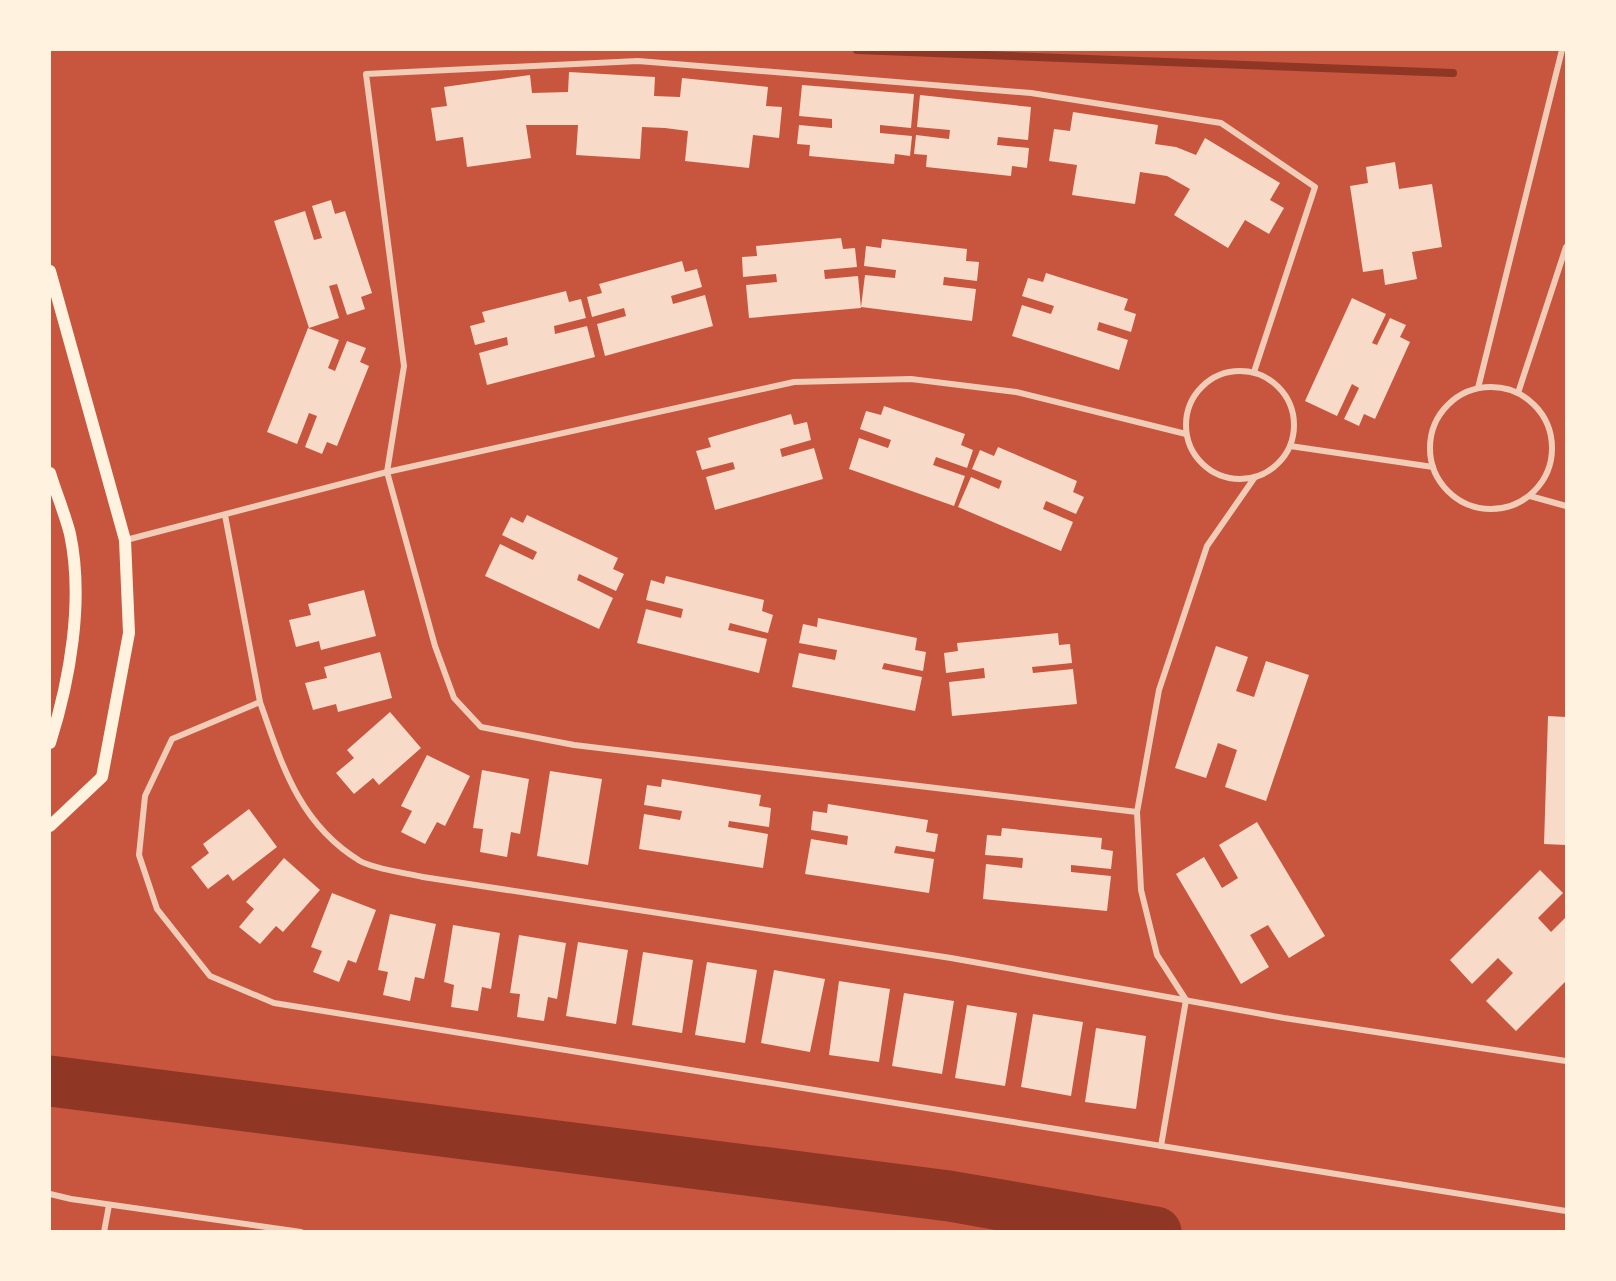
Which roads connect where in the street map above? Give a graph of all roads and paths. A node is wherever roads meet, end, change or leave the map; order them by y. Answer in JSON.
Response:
{"nodes":[{"id":1,"x":1562,"y":50,"type":"edge"},
{"id":2,"x":1566,"y":247,"type":"edge"},
{"id":3,"x":50,"y":271,"type":"edge"},
{"id":4,"x":1254,"y":372,"type":"junction"},
{"id":5,"x":1478,"y":388,"type":"junction"},
{"id":6,"x":1518,"y":393,"type":"junction"},
{"id":7,"x":1186,"y":434,"type":"junction"},
{"id":8,"x":1290,"y":446,"type":"junction"},
{"id":9,"x":1433,"y":467,"type":"junction"},
{"id":10,"x":387,"y":472,"type":"junction"},
{"id":11,"x":50,"y":473,"type":"edge"},
{"id":12,"x":1255,"y":477,"type":"junction"},
{"id":13,"x":1530,"y":496,"type":"junction"},
{"id":14,"x":1566,"y":506,"type":"edge"},
{"id":15,"x":225,"y":514,"type":"junction"},
{"id":16,"x":125,"y":540,"type":"junction"},
{"id":17,"x":260,"y":702,"type":"junction"},
{"id":18,"x":50,"y":742,"type":"edge"},
{"id":19,"x":1137,"y":812,"type":"junction"},
{"id":20,"x":50,"y":826,"type":"edge"},
{"id":21,"x":1186,"y":1000,"type":"junction"},
{"id":22,"x":1566,"y":1061,"type":"edge"},
{"id":23,"x":1161,"y":1146,"type":"junction"},
{"id":24,"x":50,"y":1194,"type":"edge"},
{"id":25,"x":109,"y":1205,"type":"junction"},
{"id":26,"x":1566,"y":1211,"type":"edge"},
{"id":27,"x":104,"y":1232,"type":"edge"},
{"id":28,"x":301,"y":1232,"type":"edge"}],
"edges":[{"from":1,"to":5,"type":"street"},
{"from":2,"to":6,"type":"street"},
{"from":3,"to":16,"type":"main road"},
{"from":4,"to":7,"type":"street"},
{"from":4,"to":8,"type":"street"},
{"from":4,"to":10,"type":"street"},
{"from":5,"to":6,"type":"street"},
{"from":5,"to":9,"type":"street"},
{"from":6,"to":13,"type":"street"},
{"from":7,"to":10,"type":"street"},
{"from":7,"to":12,"type":"street"},
{"from":8,"to":9,"type":"street"},
{"from":8,"to":12,"type":"street"},
{"from":9,"to":13,"type":"street"},
{"from":10,"to":15,"type":"street"},
{"from":10,"to":19,"type":"street"},
{"from":11,"to":18,"type":"main road"},
{"from":12,"to":19,"type":"street"},
{"from":13,"to":14,"type":"street"},
{"from":15,"to":16,"type":"street"},
{"from":15,"to":17,"type":"street"},
{"from":16,"to":20,"type":"main road"},
{"from":17,"to":21,"type":"street"},
{"from":17,"to":23,"type":"street"},
{"from":19,"to":21,"type":"street"},
{"from":21,"to":22,"type":"street"},
{"from":21,"to":23,"type":"street"},
{"from":23,"to":26,"type":"street"},
{"from":24,"to":25,"type":"street"},
{"from":25,"to":27,"type":"street"},
{"from":25,"to":28,"type":"street"}]}
